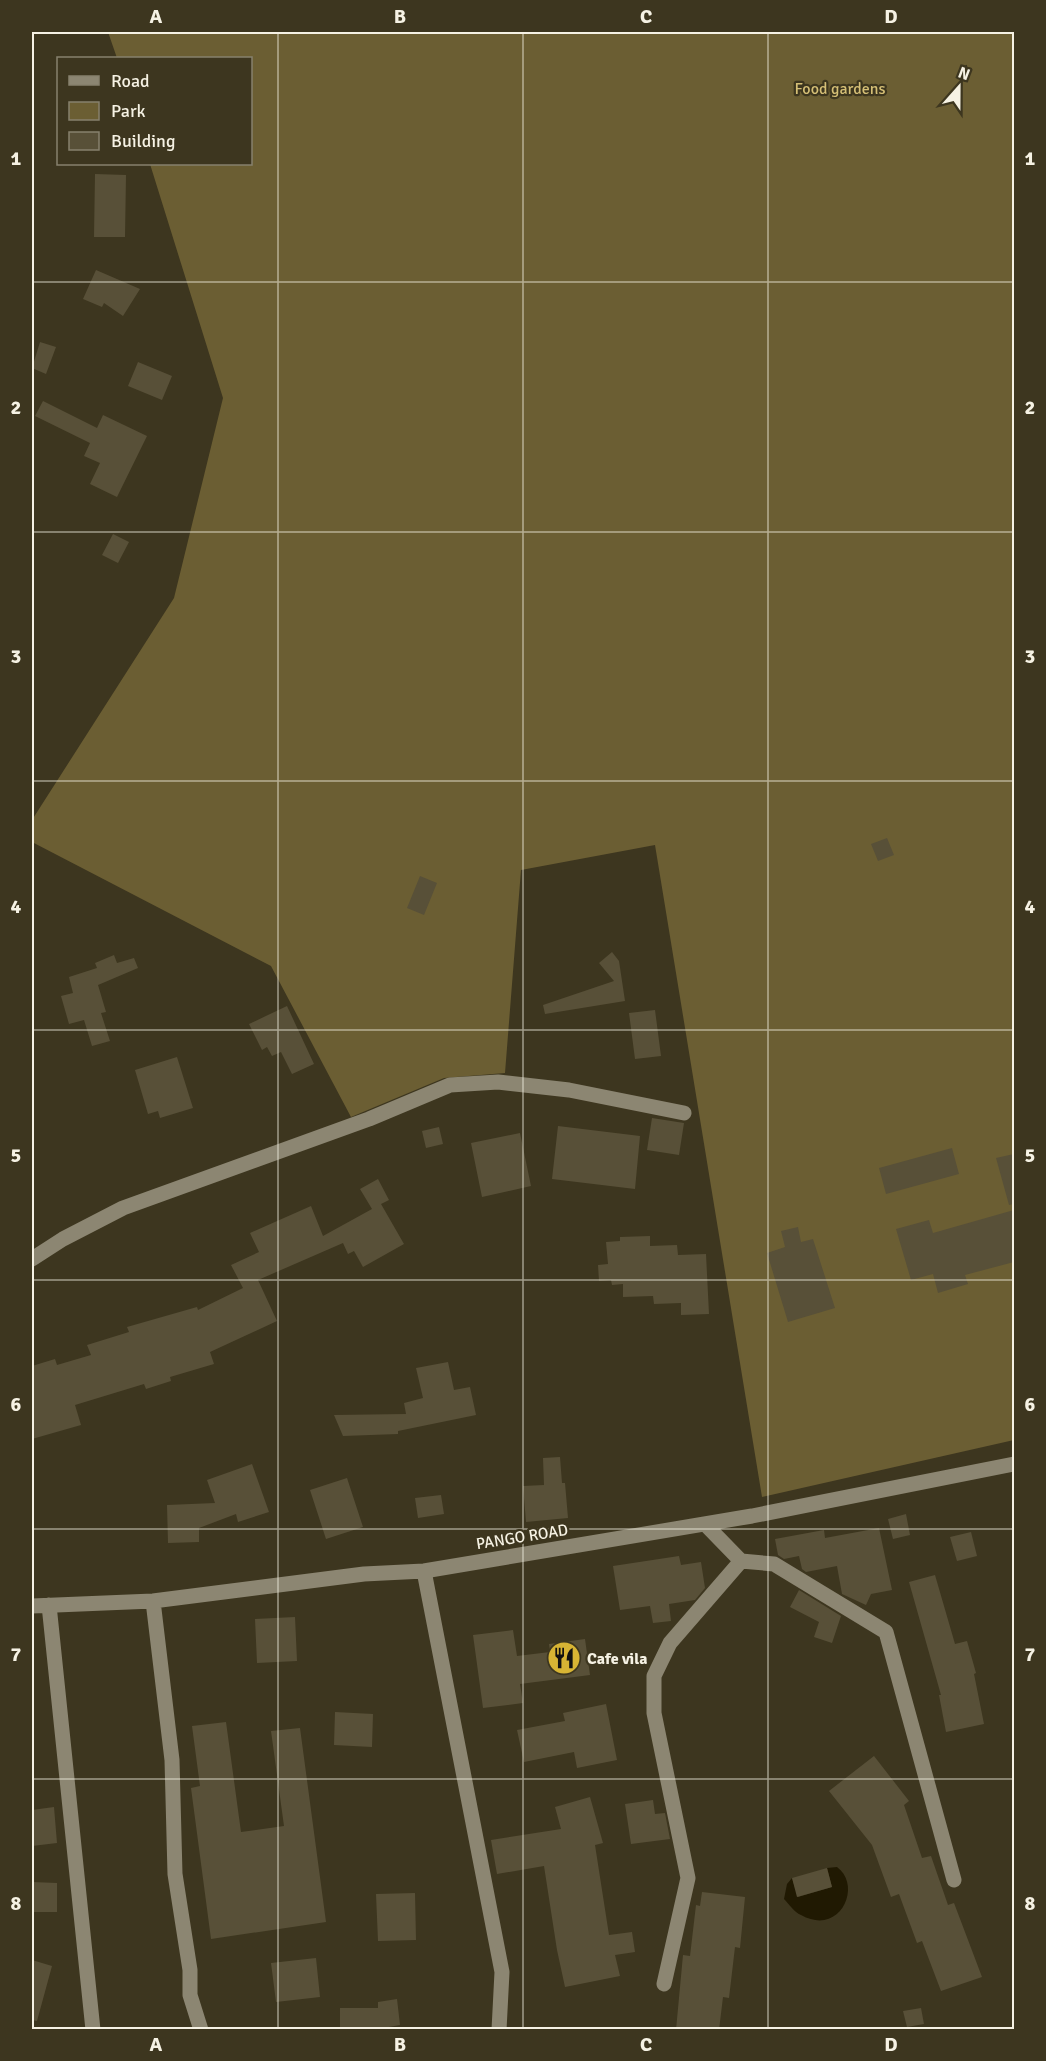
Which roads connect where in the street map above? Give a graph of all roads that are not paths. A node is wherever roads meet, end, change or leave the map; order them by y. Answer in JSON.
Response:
{"nodes":[{"id":1,"x":684,"y":1113,"type":"dead end"},
{"id":2,"x":32,"y":1259,"type":"edge"},
{"id":3,"x":1014,"y":1464,"type":"edge"},
{"id":4,"x":705,"y":1524,"type":"junction"},
{"id":5,"x":741,"y":1561,"type":"junction"},
{"id":6,"x":424,"y":1570,"type":"junction"},
{"id":7,"x":153,"y":1601,"type":"junction"},
{"id":8,"x":49,"y":1605,"type":"junction"},
{"id":9,"x":32,"y":1606,"type":"edge"},
{"id":10,"x":954,"y":1880,"type":"dead end"},
{"id":11,"x":664,"y":1984,"type":"dead end"},
{"id":12,"x":93,"y":2030,"type":"edge"},
{"id":13,"x":201,"y":2030,"type":"edge"},
{"id":14,"x":499,"y":2030,"type":"edge"}],
"edges":[{"from":1,"to":2,"type":"street"},
{"from":3,"to":4,"type":"street","name":"PANGO ROAD"},
{"from":4,"to":5,"type":"street"},
{"from":4,"to":6,"type":"street","name":"PANGO ROAD"},
{"from":5,"to":10,"type":"street"},
{"from":5,"to":11,"type":"street"},
{"from":6,"to":7,"type":"street","name":"PANGO ROAD"},
{"from":6,"to":14,"type":"street"},
{"from":7,"to":8,"type":"street","name":"PANGO ROAD"},
{"from":7,"to":13,"type":"street"},
{"from":8,"to":9,"type":"street","name":"PANGO ROAD"},
{"from":8,"to":12,"type":"street"}]}
